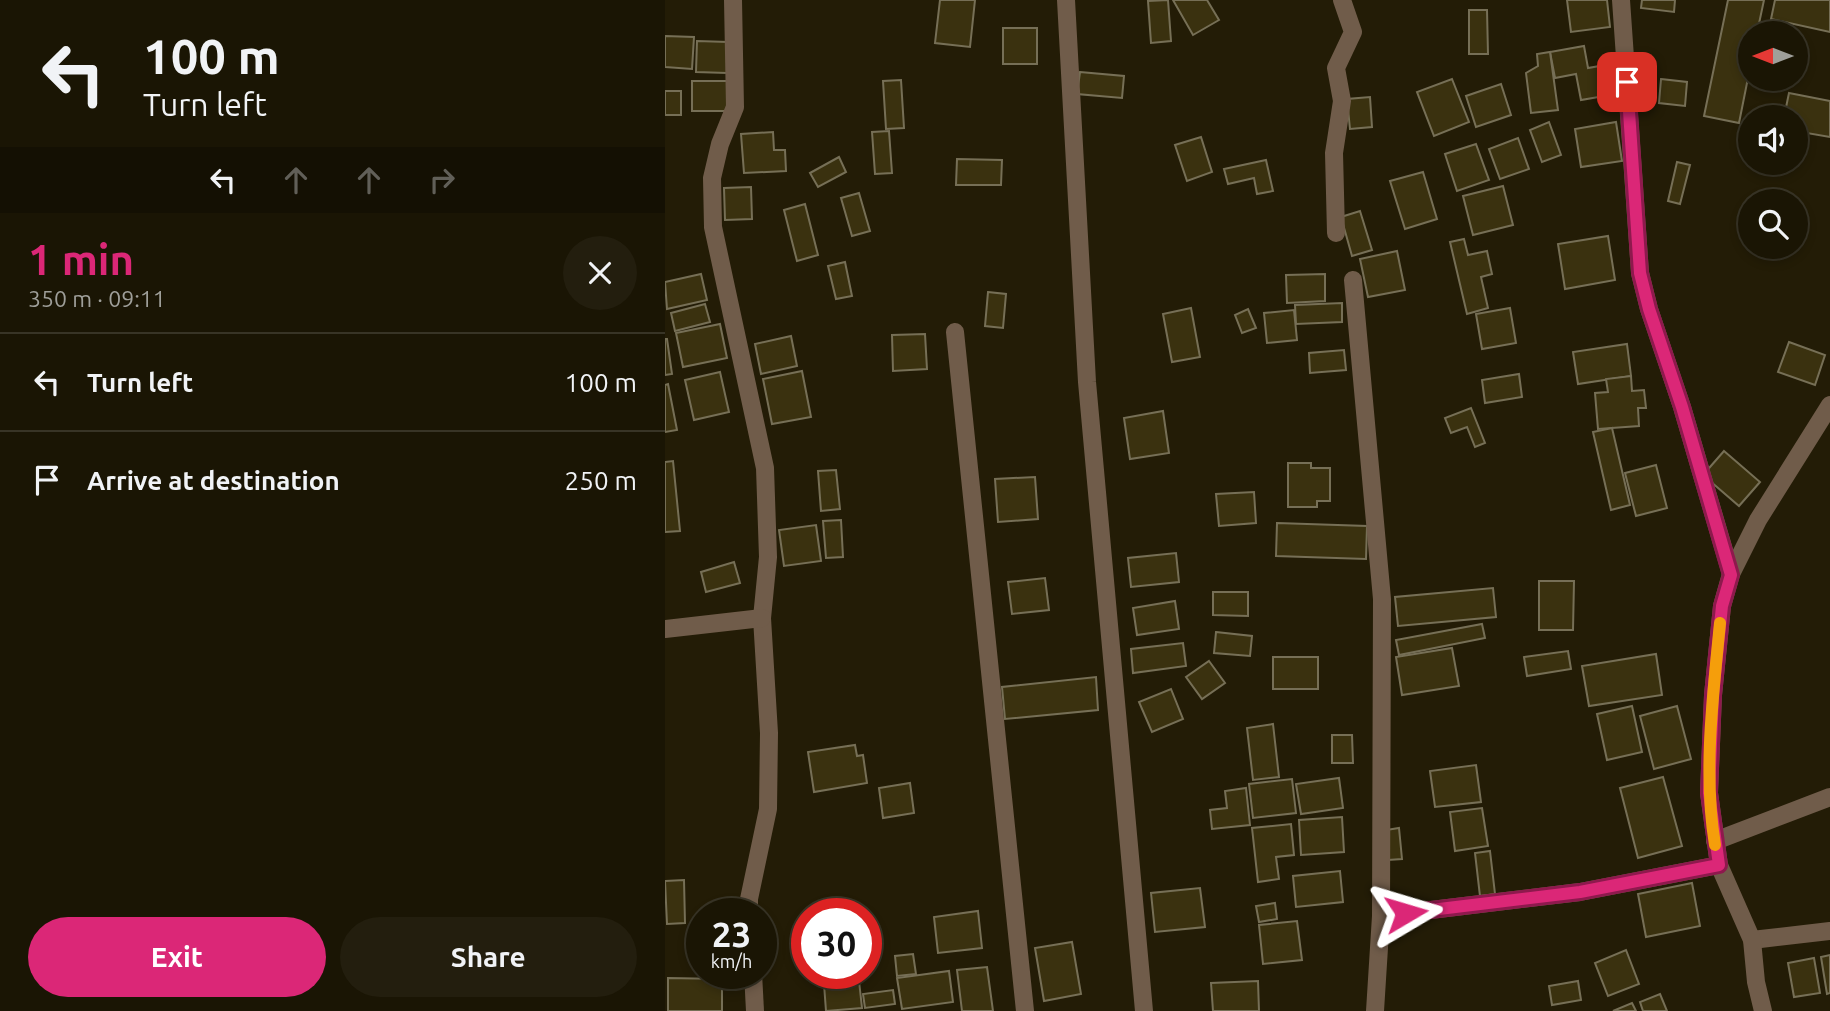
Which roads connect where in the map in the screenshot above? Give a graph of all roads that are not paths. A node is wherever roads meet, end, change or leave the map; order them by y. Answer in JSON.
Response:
{"nodes":[{"id":1,"x":733,"y":0,"type":"edge"},
{"id":2,"x":1066,"y":0,"type":"edge"},
{"id":3,"x":1342,"y":0,"type":"edge"},
{"id":4,"x":1621,"y":0,"type":"edge"},
{"id":5,"x":1336,"y":233,"type":"dead end"},
{"id":6,"x":1353,"y":280,"type":"dead end"},
{"id":7,"x":955,"y":332,"type":"dead end"},
{"id":8,"x":1830,"y":405,"type":"edge"},
{"id":9,"x":1731,"y":575,"type":"junction"},
{"id":10,"x":762,"y":618,"type":"junction"},
{"id":11,"x":665,"y":629,"type":"edge"},
{"id":12,"x":1830,"y":797,"type":"edge"},
{"id":13,"x":1715,"y":841,"type":"junction"},
{"id":14,"x":1719,"y":865,"type":"junction"},
{"id":15,"x":749,"y":898,"type":"edge"},
{"id":16,"x":1381,"y":916,"type":"junction"},
{"id":17,"x":1830,"y":931,"type":"edge"},
{"id":18,"x":1752,"y":940,"type":"junction"},
{"id":19,"x":754,"y":989,"type":"edge"},
{"id":20,"x":755,"y":1011,"type":"edge"},
{"id":21,"x":1025,"y":1011,"type":"edge"},
{"id":22,"x":1144,"y":1011,"type":"edge"},
{"id":23,"x":1375,"y":1011,"type":"edge"},
{"id":24,"x":1763,"y":1011,"type":"edge"}],
"edges":[{"from":1,"to":10,"type":"street"},
{"from":2,"to":22,"type":"street"},
{"from":3,"to":5,"type":"street"},
{"from":4,"to":9,"type":"street"},
{"from":6,"to":16,"type":"street"},
{"from":7,"to":21,"type":"street"},
{"from":8,"to":9,"type":"street"},
{"from":9,"to":13,"type":"street"},
{"from":10,"to":11,"type":"street"},
{"from":10,"to":15,"type":"street"},
{"from":12,"to":13,"type":"street"},
{"from":13,"to":14,"type":"street"},
{"from":14,"to":16,"type":"street"},
{"from":14,"to":18,"type":"street"},
{"from":16,"to":23,"type":"street"},
{"from":17,"to":18,"type":"street"},
{"from":18,"to":24,"type":"street"},
{"from":19,"to":20,"type":"street"}]}
